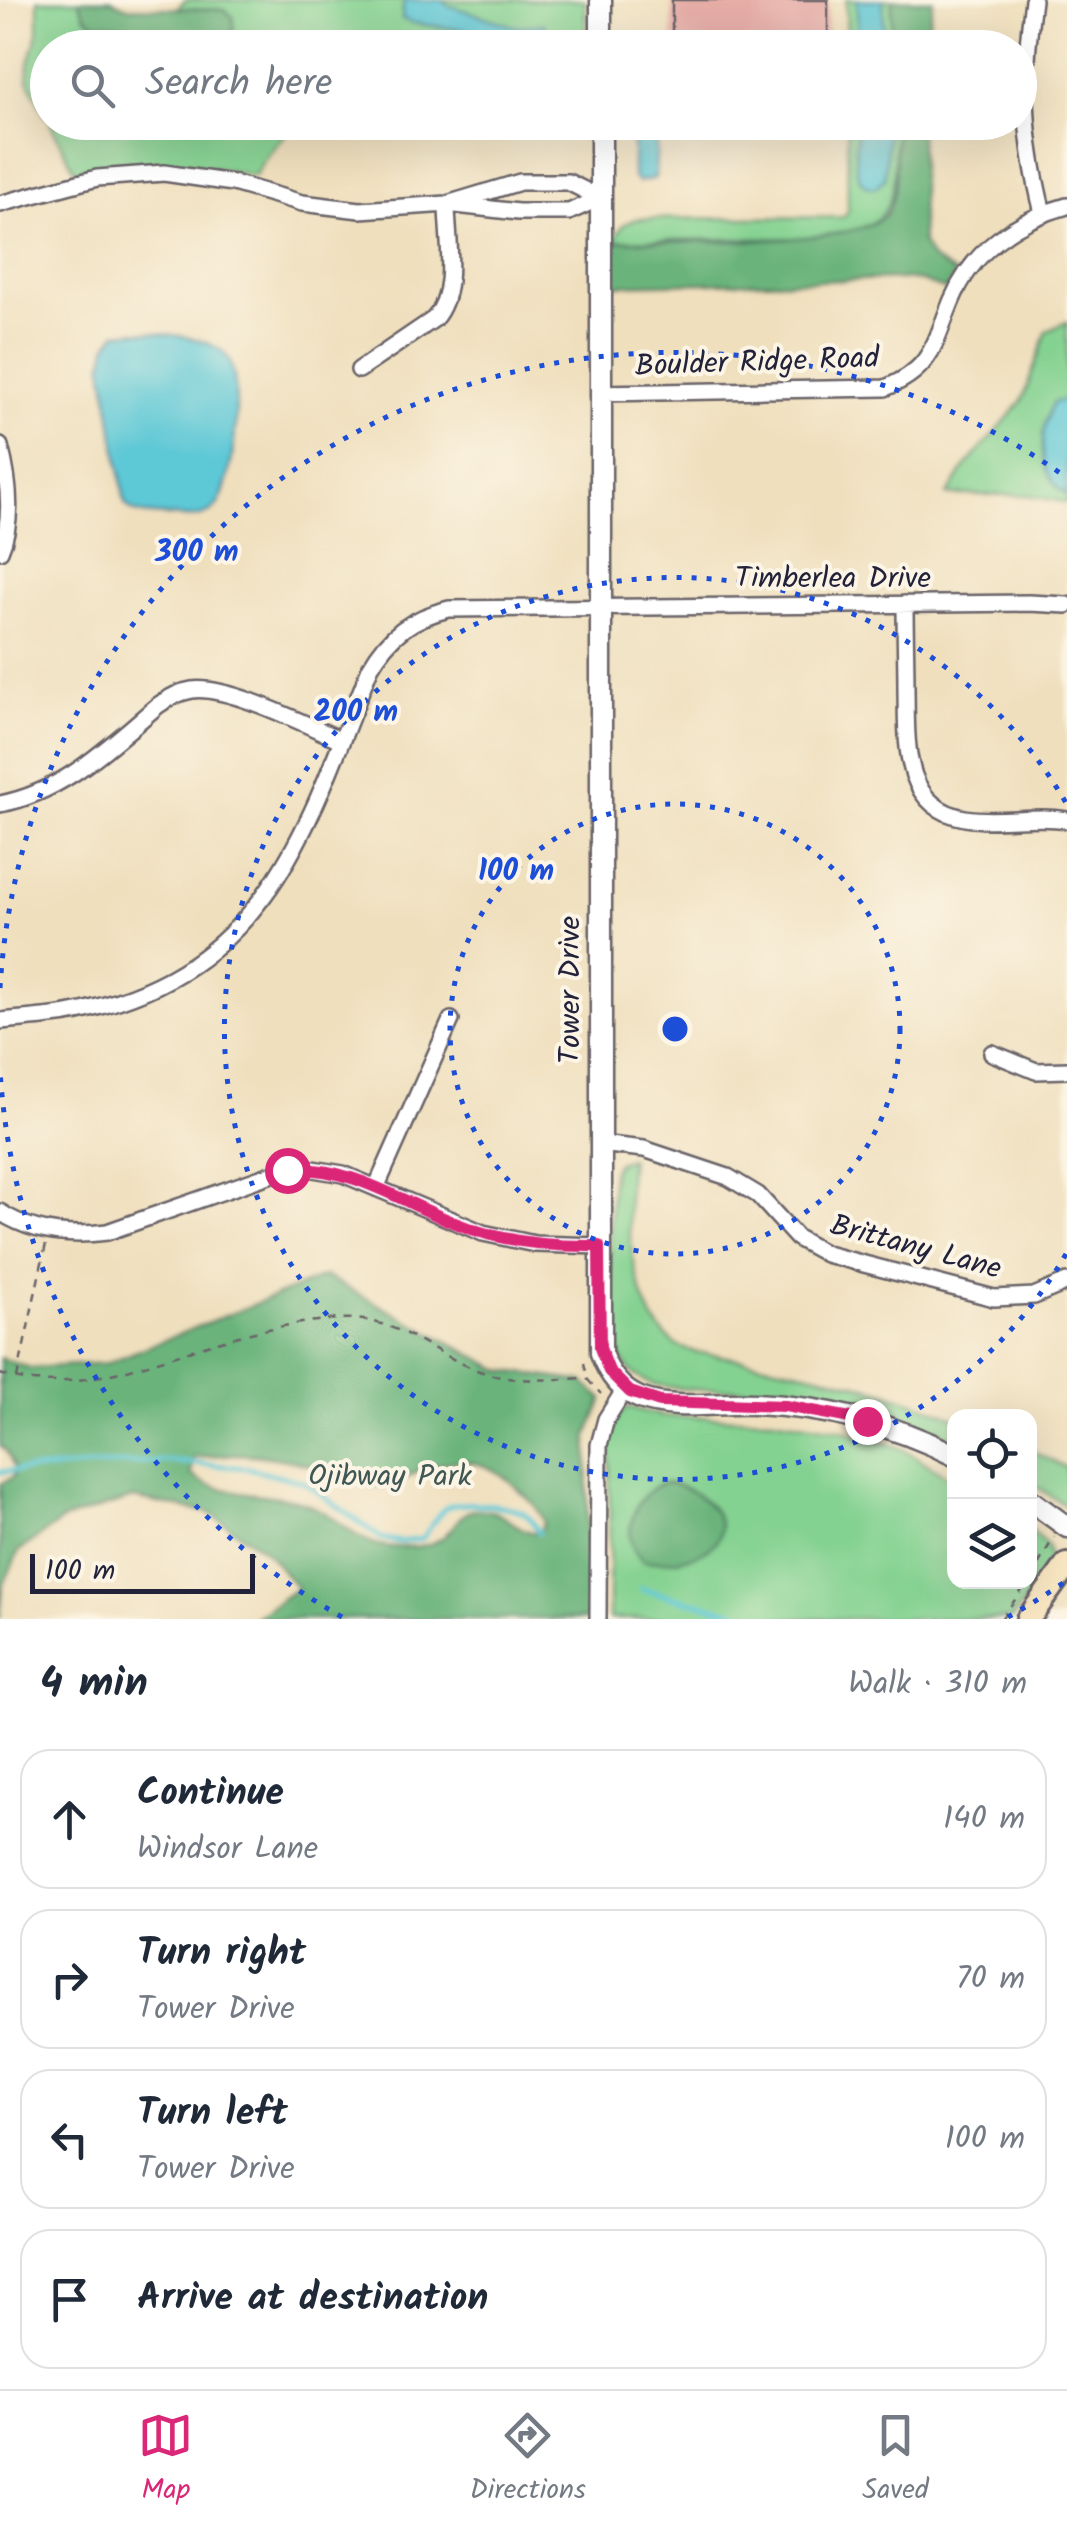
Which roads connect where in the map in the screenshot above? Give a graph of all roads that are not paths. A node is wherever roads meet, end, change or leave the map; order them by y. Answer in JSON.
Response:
{"nodes":[{"id":1,"x":601,"y":0,"type":"edge"},
{"id":2,"x":1034,"y":0,"type":"edge"},
{"id":3,"x":601,"y":30,"type":"edge"},
{"id":4,"x":1030,"y":30,"type":"edge"},
{"id":5,"x":601,"y":140,"type":"edge"},
{"id":6,"x":1029,"y":140,"type":"edge"},
{"id":7,"x":600,"y":198,"type":"junction"},
{"id":8,"x":0,"y":204,"type":"edge"},
{"id":9,"x":446,"y":204,"type":"junction"},
{"id":10,"x":1067,"y":206,"type":"edge"},
{"id":11,"x":1043,"y":213,"type":"junction"},
{"id":12,"x":359,"y":370,"type":"dead end"},
{"id":13,"x":600,"y":393,"type":"junction"},
{"id":14,"x":0,"y":446,"type":"edge"},
{"id":15,"x":0,"y":552,"type":"edge"},
{"id":16,"x":905,"y":604,"type":"junction"},
{"id":17,"x":600,"y":605,"type":"junction"},
{"id":18,"x":1067,"y":605,"type":"edge"},
{"id":19,"x":342,"y":740,"type":"junction"},
{"id":20,"x":0,"y":804,"type":"edge"},
{"id":21,"x":1067,"y":820,"type":"edge"},
{"id":22,"x":451,"y":1020,"type":"dead end"},
{"id":23,"x":0,"y":1021,"type":"edge"},
{"id":24,"x":992,"y":1053,"type":"dead end"},
{"id":25,"x":1067,"y":1070,"type":"edge"},
{"id":26,"x":599,"y":1144,"type":"junction"},
{"id":27,"x":376,"y":1188,"type":"junction"},
{"id":28,"x":0,"y":1212,"type":"edge"},
{"id":29,"x":599,"y":1246,"type":"junction"},
{"id":30,"x":1067,"y":1282,"type":"edge"},
{"id":31,"x":626,"y":1389,"type":"junction"},
{"id":32,"x":947,"y":1451,"type":"edge"},
{"id":33,"x":1037,"y":1505,"type":"edge"},
{"id":34,"x":1067,"y":1527,"type":"edge"},
{"id":35,"x":1067,"y":1566,"type":"edge"},
{"id":36,"x":598,"y":1619,"type":"edge"},
{"id":37,"x":1028,"y":1619,"type":"edge"}],
"edges":[{"from":1,"to":3,"type":"street"},
{"from":2,"to":4,"type":"street"},
{"from":5,"to":7,"type":"street","name":"Tower Drive"},
{"from":6,"to":11,"type":"street"},
{"from":7,"to":9,"type":"street"},
{"from":7,"to":9,"type":"street"},
{"from":7,"to":13,"type":"street","name":"Tower Drive"},
{"from":8,"to":9,"type":"street"},
{"from":9,"to":12,"type":"street"},
{"from":10,"to":11,"type":"street","name":"Boulder Ridge Road"},
{"from":11,"to":13,"type":"street","name":"Boulder Ridge Road"},
{"from":13,"to":17,"type":"street","name":"Tower Drive"},
{"from":14,"to":15,"type":"street"},
{"from":16,"to":17,"type":"street","name":"Timberlea Drive"},
{"from":16,"to":18,"type":"street","name":"Timberlea Drive"},
{"from":16,"to":21,"type":"street"},
{"from":17,"to":19,"type":"street","name":"Timberlea Drive"},
{"from":17,"to":26,"type":"street","name":"Tower Drive"},
{"from":19,"to":20,"type":"street"},
{"from":19,"to":23,"type":"street","name":"Timberlea Drive"},
{"from":22,"to":27,"type":"street"},
{"from":24,"to":25,"type":"street"},
{"from":26,"to":29,"type":"street","name":"Tower Drive"},
{"from":26,"to":30,"type":"street","name":"Brittany Lane"},
{"from":27,"to":28,"type":"street"},
{"from":27,"to":29,"type":"street"},
{"from":29,"to":31,"type":"street","name":"Tower Drive"},
{"from":31,"to":32,"type":"street"},
{"from":31,"to":36,"type":"street"},
{"from":33,"to":34,"type":"street"},
{"from":35,"to":37,"type":"main road"}]}
